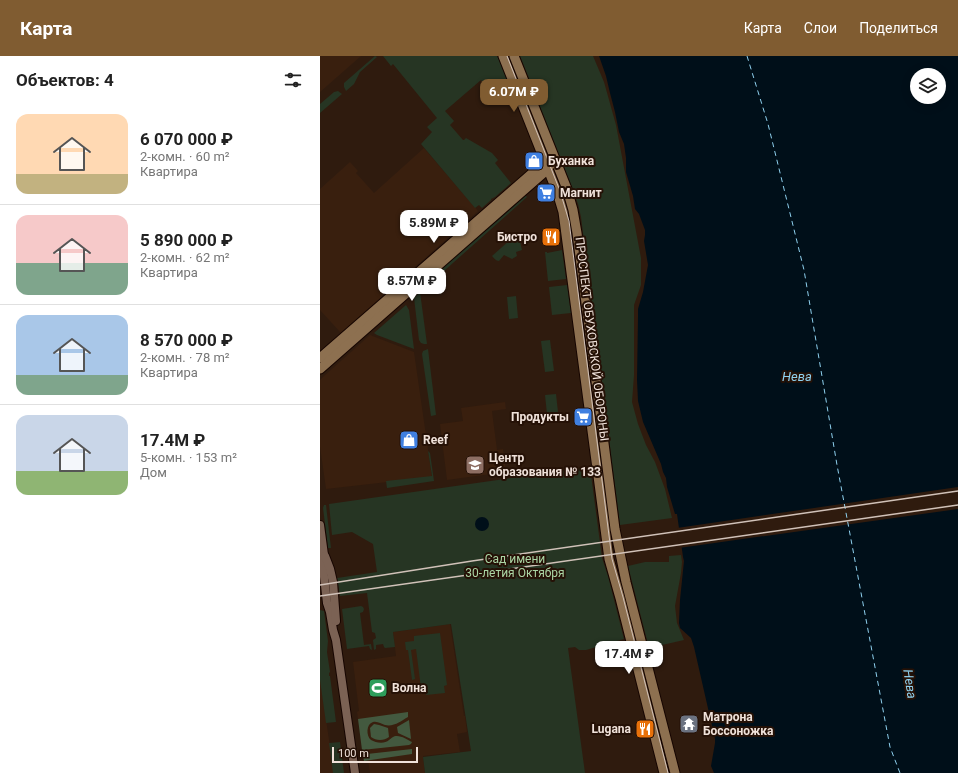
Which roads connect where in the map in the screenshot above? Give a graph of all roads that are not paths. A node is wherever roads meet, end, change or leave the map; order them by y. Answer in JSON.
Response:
{"nodes":[{"id":1,"x":503,"y":56,"type":"edge"},
{"id":2,"x":514,"y":56,"type":"edge"},
{"id":3,"x":554,"y":158,"type":"junction"},
{"id":4,"x":546,"y":165,"type":"junction"},
{"id":5,"x":320,"y":358,"type":"edge"},
{"id":6,"x":320,"y":369,"type":"edge"},
{"id":7,"x":320,"y":524,"type":"edge"},
{"id":8,"x":355,"y":773,"type":"edge"},
{"id":9,"x":664,"y":773,"type":"edge"},
{"id":10,"x":675,"y":773,"type":"edge"}],
"edges":[{"from":1,"to":4,"type":"main road","name":"ПРОСПЕКТ ОБУХОВСКОЙ ОБОРОНЫ"},
{"from":2,"to":3,"type":"main road","name":"ПРОСПЕКТ ОБУХОВСКОЙ ОБОРОНЫ"},
{"from":3,"to":4,"type":"main road"},
{"from":3,"to":10,"type":"main road","name":"ПРОСПЕКТ ОБУХОВСКОЙ ОБОРОНЫ"},
{"from":4,"to":5,"type":"main road"},
{"from":4,"to":6,"type":"main road"},
{"from":4,"to":9,"type":"main road","name":"ПРОСПЕКТ ОБУХОВСКОЙ ОБОРОНЫ"},
{"from":7,"to":8,"type":"street"}]}
